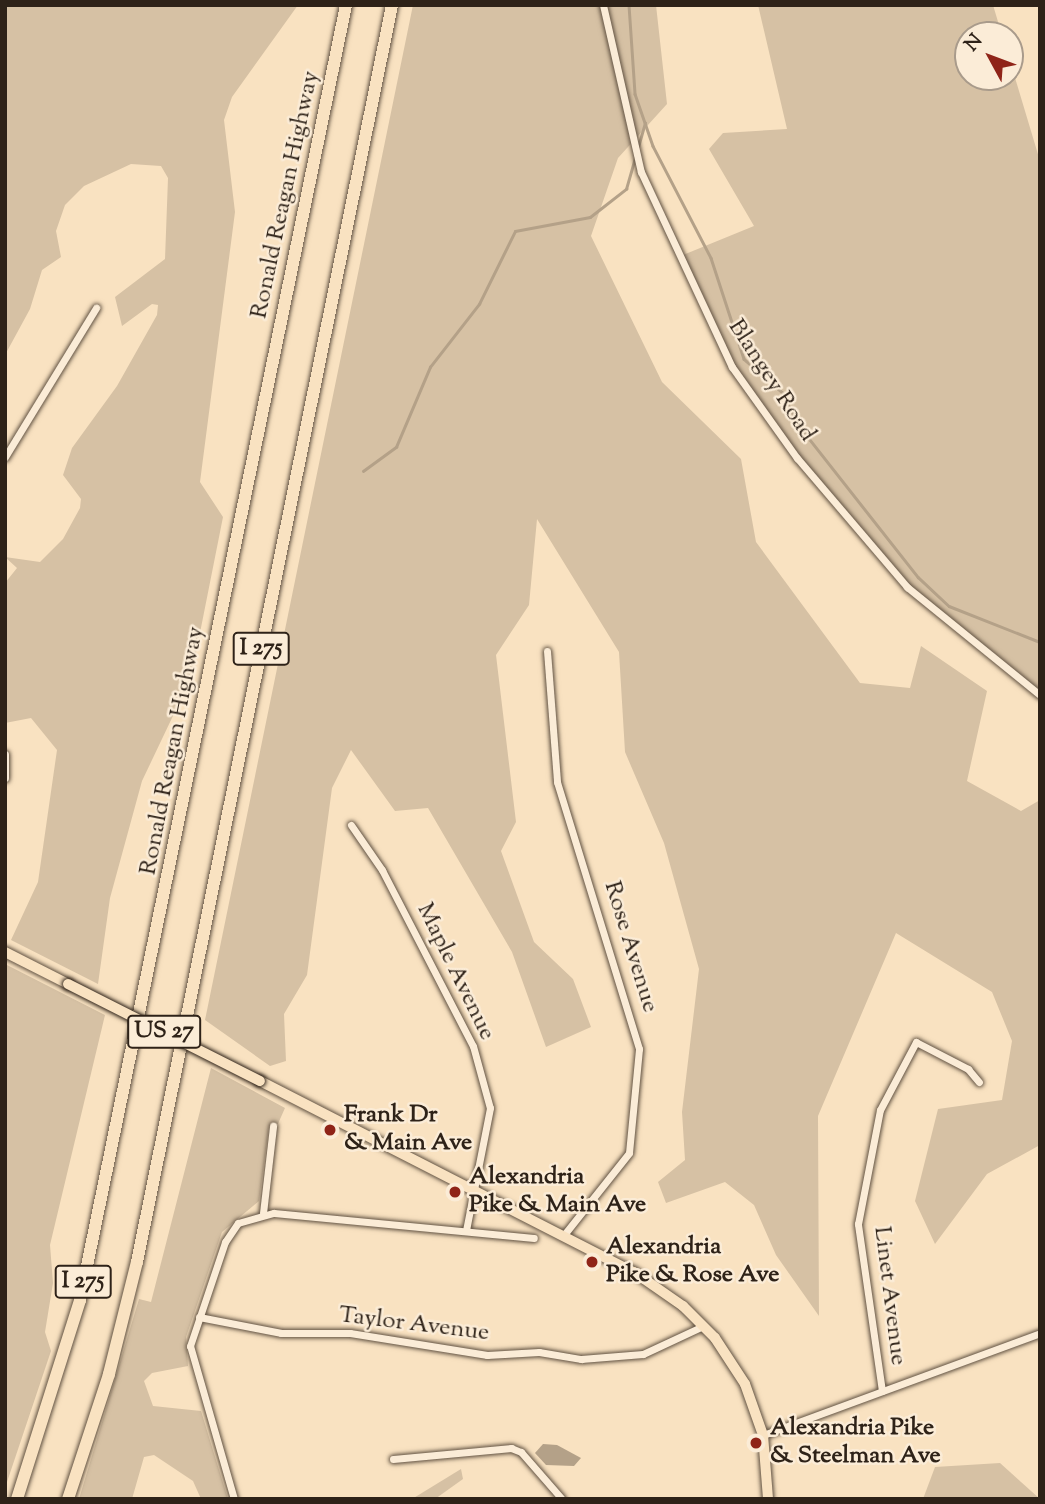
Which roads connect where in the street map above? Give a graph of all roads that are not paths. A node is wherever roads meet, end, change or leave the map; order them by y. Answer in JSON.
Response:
{"nodes":[{"id":1,"x":346,"y":5,"type":"edge"},
{"id":2,"x":392,"y":5,"type":"edge"},
{"id":3,"x":603,"y":5,"type":"edge"},
{"id":4,"x":96,"y":308,"type":"dead end"},
{"id":5,"x":5,"y":457,"type":"edge"},
{"id":6,"x":547,"y":651,"type":"dead end"},
{"id":7,"x":1040,"y":695,"type":"edge"},
{"id":8,"x":5,"y":754,"type":"edge"},
{"id":9,"x":5,"y":778,"type":"edge"},
{"id":10,"x":351,"y":825,"type":"dead end"},
{"id":11,"x":5,"y":952,"type":"edge"},
{"id":12,"x":979,"y":1082,"type":"dead end"},
{"id":13,"x":273,"y":1126,"type":"dead end"},
{"id":14,"x":472,"y":1190,"type":"junction"},
{"id":15,"x":263,"y":1213,"type":"junction"},
{"id":16,"x":466,"y":1230,"type":"junction"},
{"id":17,"x":563,"y":1236,"type":"junction"},
{"id":18,"x":534,"y":1238,"type":"dead end"},
{"id":19,"x":199,"y":1317,"type":"junction"},
{"id":20,"x":703,"y":1326,"type":"junction"},
{"id":21,"x":1040,"y":1333,"type":"edge"},
{"id":22,"x":882,"y":1391,"type":"junction"},
{"id":23,"x":764,"y":1435,"type":"junction"},
{"id":24,"x":393,"y":1459,"type":"dead end"},
{"id":25,"x":17,"y":1499,"type":"edge"},
{"id":26,"x":68,"y":1499,"type":"edge"},
{"id":27,"x":234,"y":1499,"type":"edge"},
{"id":28,"x":562,"y":1499,"type":"edge"},
{"id":29,"x":768,"y":1499,"type":"edge"}],
"edges":[{"from":1,"to":25,"type":"highway","name":"Ronald Reagan Highway","number":"I 275"},
{"from":2,"to":26,"type":"highway","number":"I 275"},
{"from":3,"to":7,"type":"street","name":"Blangey Road"},
{"from":4,"to":5,"type":"street"},
{"from":6,"to":17,"type":"street","name":"Rose Avenue"},
{"from":8,"to":9,"type":"street"},
{"from":10,"to":14,"type":"street","name":"Maple Avenue"},
{"from":11,"to":14,"type":"main road","number":"US 27","bridge":true},
{"from":12,"to":22,"type":"street","name":"Linet Avenue"},
{"from":13,"to":15,"type":"street"},
{"from":14,"to":16,"type":"street","name":"Maple Avenue"},
{"from":14,"to":17,"type":"main road","number":"US 27"},
{"from":15,"to":16,"type":"street"},
{"from":15,"to":19,"type":"street"},
{"from":16,"to":18,"type":"street"},
{"from":17,"to":20,"type":"main road","number":"US 27"},
{"from":19,"to":20,"type":"street","name":"Taylor Avenue"},
{"from":19,"to":27,"type":"street"},
{"from":20,"to":23,"type":"main road","number":"US 27"},
{"from":21,"to":22,"type":"street"},
{"from":22,"to":23,"type":"street"},
{"from":23,"to":29,"type":"main road","number":"US 27"},
{"from":24,"to":28,"type":"street"}]}
